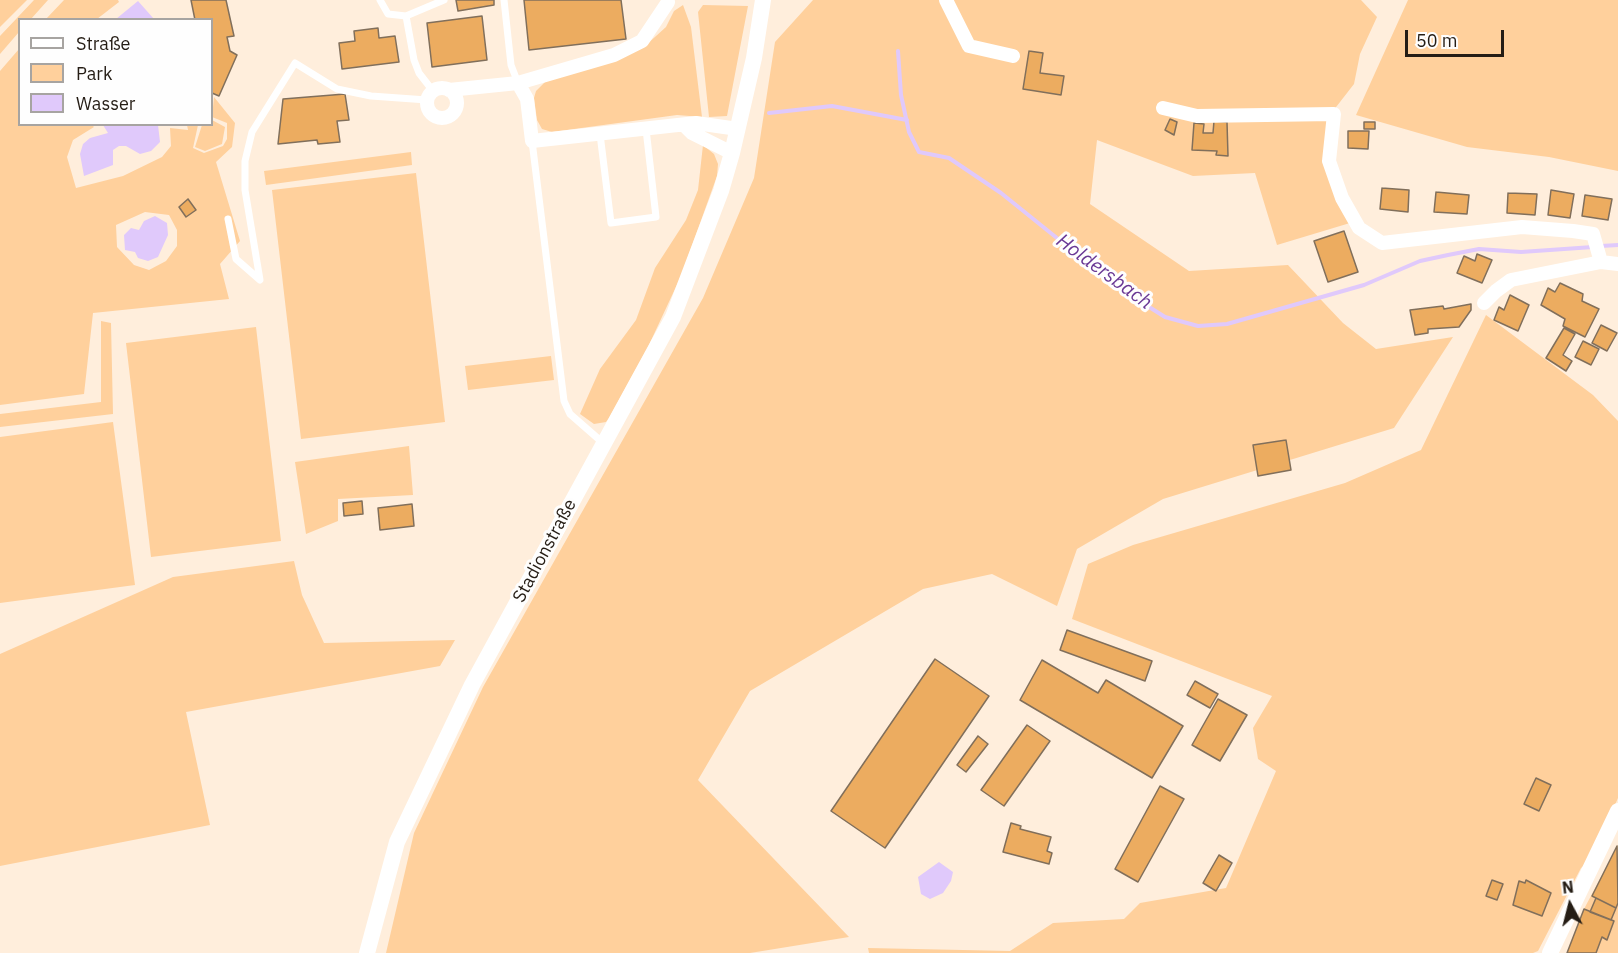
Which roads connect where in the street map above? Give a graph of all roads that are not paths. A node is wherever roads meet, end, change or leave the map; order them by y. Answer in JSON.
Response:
{"nodes":[{"id":1,"x":380,"y":0,"type":"edge"},
{"id":2,"x":444,"y":0,"type":"edge"},
{"id":3,"x":504,"y":0,"type":"edge"},
{"id":4,"x":763,"y":0,"type":"edge"},
{"id":5,"x":946,"y":0,"type":"edge"},
{"id":6,"x":668,"y":2,"type":"dead end"},
{"id":7,"x":406,"y":16,"type":"junction"},
{"id":8,"x":1013,"y":56,"type":"dead end"},
{"id":9,"x":518,"y":83,"type":"junction"},
{"id":10,"x":449,"y":90,"type":"junction"},
{"id":11,"x":430,"y":96,"type":"junction"},
{"id":12,"x":1163,"y":108,"type":"dead end"},
{"id":13,"x":684,"y":125,"type":"junction"},
{"id":14,"x":646,"y":129,"type":"junction"},
{"id":15,"x":738,"y":129,"type":"junction"},
{"id":16,"x":600,"y":134,"type":"junction"},
{"id":17,"x":532,"y":141,"type":"junction"},
{"id":18,"x":732,"y":153,"type":"junction"},
{"id":19,"x":228,"y":219,"type":"dead end"},
{"id":20,"x":1598,"y":252,"type":"junction"},
{"id":21,"x":1618,"y":264,"type":"edge"},
{"id":22,"x":1484,"y":303,"type":"dead end"},
{"id":23,"x":602,"y":442,"type":"junction"},
{"id":24,"x":1618,"y":811,"type":"edge"},
{"id":25,"x":367,"y":953,"type":"edge"},
{"id":26,"x":1550,"y":953,"type":"edge"}],
"edges":[{"from":1,"to":7,"type":"lane"},
{"from":2,"to":7,"type":"lane"},
{"from":3,"to":9,"type":"lane"},
{"from":4,"to":15,"type":"street","name":"Stadionstraße"},
{"from":5,"to":8,"type":"street"},
{"from":6,"to":9,"type":"street"},
{"from":7,"to":11,"type":"lane"},
{"from":9,"to":10,"type":"street"},
{"from":9,"to":17,"type":"street"},
{"from":10,"to":11,"type":"street"},
{"from":10,"to":11,"type":"street"},
{"from":11,"to":19,"type":"lane"},
{"from":12,"to":20,"type":"street"},
{"from":13,"to":14,"type":"street"},
{"from":13,"to":15,"type":"street"},
{"from":13,"to":18,"type":"street"},
{"from":14,"to":16,"type":"street"},
{"from":14,"to":16,"type":"lane"},
{"from":15,"to":18,"type":"street","name":"Stadionstraße"},
{"from":16,"to":17,"type":"street"},
{"from":17,"to":23,"type":"lane"},
{"from":18,"to":23,"type":"street","name":"Stadionstraße"},
{"from":20,"to":21,"type":"street"},
{"from":20,"to":22,"type":"street"},
{"from":23,"to":25,"type":"street","name":"Stadionstraße"},
{"from":24,"to":26,"type":"street"}]}
